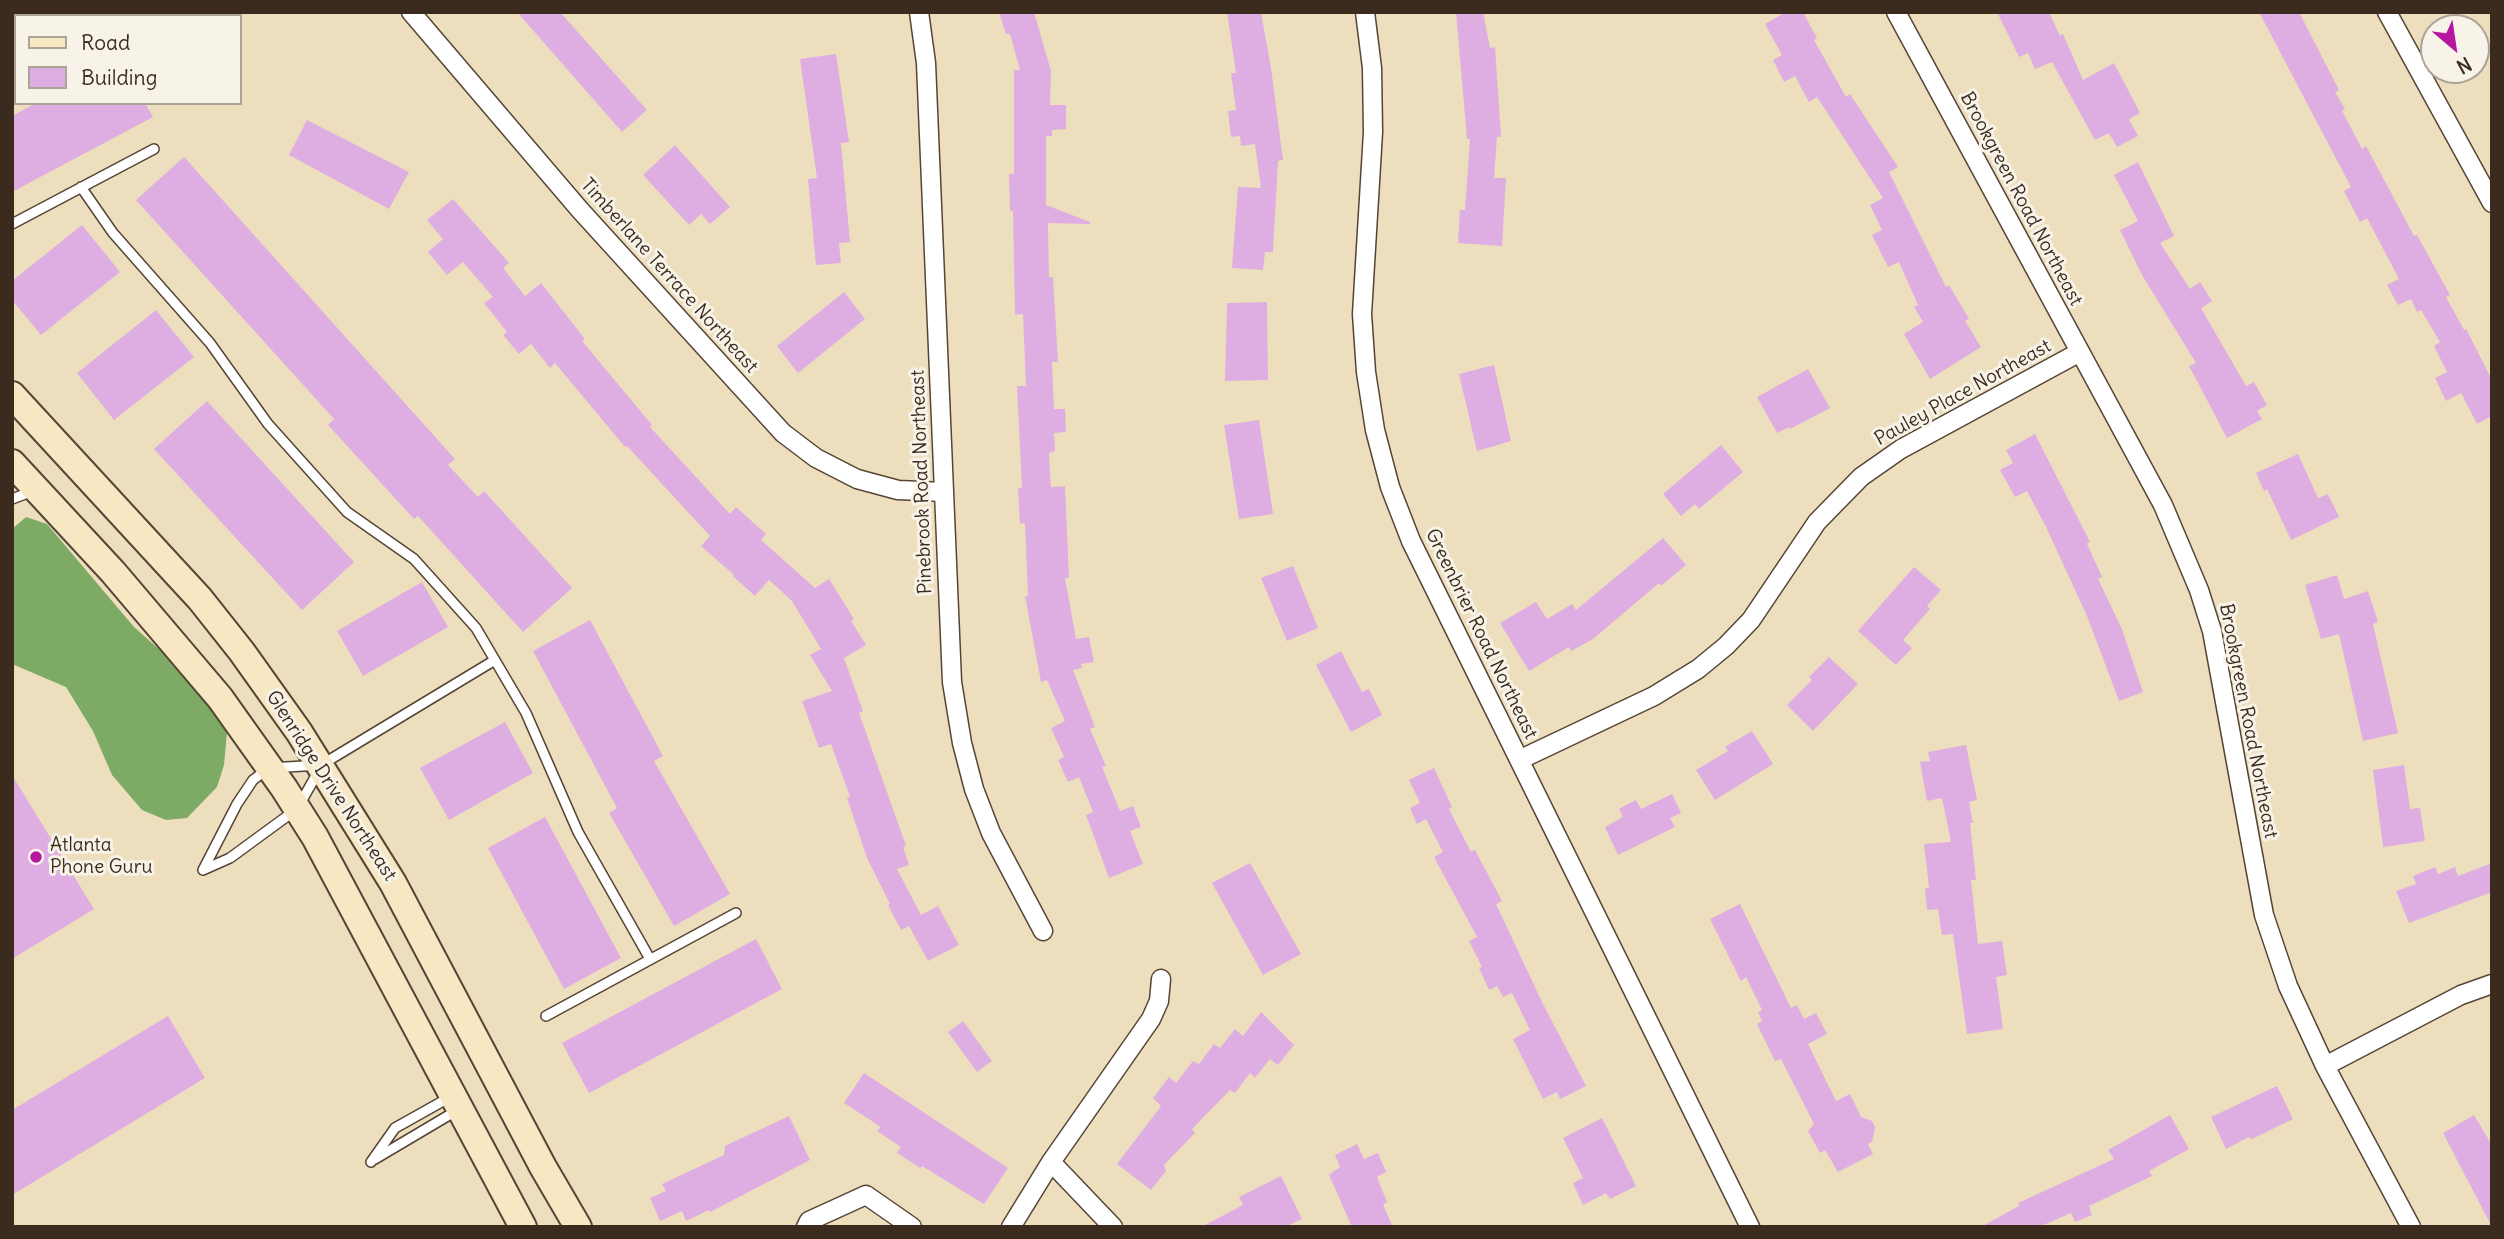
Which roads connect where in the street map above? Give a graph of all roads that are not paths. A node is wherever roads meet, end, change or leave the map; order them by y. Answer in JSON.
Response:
{"nodes":[{"id":1,"x":411,"y":12,"type":"edge"},
{"id":2,"x":919,"y":12,"type":"edge"},
{"id":3,"x":1365,"y":12,"type":"edge"},
{"id":4,"x":1896,"y":12,"type":"edge"},
{"id":5,"x":2387,"y":12,"type":"edge"},
{"id":6,"x":154,"y":149,"type":"dead end"},
{"id":7,"x":81,"y":187,"type":"junction"},
{"id":8,"x":2492,"y":203,"type":"edge"},
{"id":9,"x":12,"y":224,"type":"edge"},
{"id":10,"x":2080,"y":352,"type":"junction"},
{"id":11,"x":12,"y":395,"type":"edge"},
{"id":12,"x":12,"y":463,"type":"edge"},
{"id":13,"x":37,"y":489,"type":"junction"},
{"id":14,"x":944,"y":492,"type":"junction"},
{"id":15,"x":12,"y":499,"type":"edge"},
{"id":16,"x":495,"y":660,"type":"junction"},
{"id":17,"x":1519,"y":760,"type":"junction"},
{"id":18,"x":321,"y":765,"type":"junction"},
{"id":19,"x":269,"y":768,"type":"junction"},
{"id":20,"x":297,"y":809,"type":"junction"},
{"id":21,"x":736,"y":913,"type":"dead end"},
{"id":22,"x":1043,"y":932,"type":"dead end"},
{"id":23,"x":650,"y":959,"type":"junction"},
{"id":24,"x":1161,"y":979,"type":"dead end"},
{"id":25,"x":2492,"y":984,"type":"edge"},
{"id":26,"x":546,"y":1016,"type":"dead end"},
{"id":27,"x":2325,"y":1066,"type":"junction"},
{"id":28,"x":457,"y":1102,"type":"junction"},
{"id":29,"x":1051,"y":1162,"type":"junction"},
{"id":30,"x":523,"y":1227,"type":"edge"},
{"id":31,"x":578,"y":1227,"type":"edge"},
{"id":32,"x":806,"y":1227,"type":"edge"},
{"id":33,"x":912,"y":1227,"type":"edge"},
{"id":34,"x":1011,"y":1227,"type":"edge"},
{"id":35,"x":1113,"y":1227,"type":"edge"},
{"id":36,"x":1750,"y":1227,"type":"edge"},
{"id":37,"x":2411,"y":1227,"type":"edge"}],
"edges":[{"from":1,"to":14,"type":"street","name":"Timberlane Terrace Northeast"},
{"from":2,"to":14,"type":"street","name":"Pinebrook Road Northeast"},
{"from":3,"to":17,"type":"street","name":"Greenbrier Road Northeast"},
{"from":4,"to":10,"type":"street","name":"Brookgreen Road Northeast"},
{"from":5,"to":8,"type":"street"},
{"from":6,"to":7,"type":"lane"},
{"from":7,"to":9,"type":"lane"},
{"from":7,"to":16,"type":"lane"},
{"from":10,"to":17,"type":"street","name":"Pauley Place Northeast"},
{"from":10,"to":27,"type":"street","name":"Brookgreen Road Northeast"},
{"from":11,"to":18,"type":"main road","name":"Glenridge Drive Northeast"},
{"from":12,"to":13,"type":"main road"},
{"from":13,"to":15,"type":"lane"},
{"from":13,"to":19,"type":"main road"},
{"from":14,"to":22,"type":"street","name":"Pinebrook Road Northeast"},
{"from":16,"to":18,"type":"lane"},
{"from":16,"to":23,"type":"lane"},
{"from":17,"to":36,"type":"street","name":"Greenbrier Road Northeast"},
{"from":18,"to":19,"type":"lane"},
{"from":18,"to":20,"type":"lane"},
{"from":18,"to":31,"type":"main road","name":"Glenridge Drive Northeast"},
{"from":19,"to":20,"type":"main road"},
{"from":19,"to":20,"type":"lane"},
{"from":20,"to":28,"type":"main road"},
{"from":21,"to":23,"type":"lane"},
{"from":23,"to":26,"type":"lane"},
{"from":24,"to":29,"type":"street"},
{"from":25,"to":27,"type":"street"},
{"from":27,"to":37,"type":"street","name":"Brookgreen Road Northeast"},
{"from":28,"to":28,"type":"lane"},
{"from":28,"to":30,"type":"main road"},
{"from":29,"to":34,"type":"street"},
{"from":29,"to":35,"type":"street"},
{"from":32,"to":33,"type":"street"}]}
